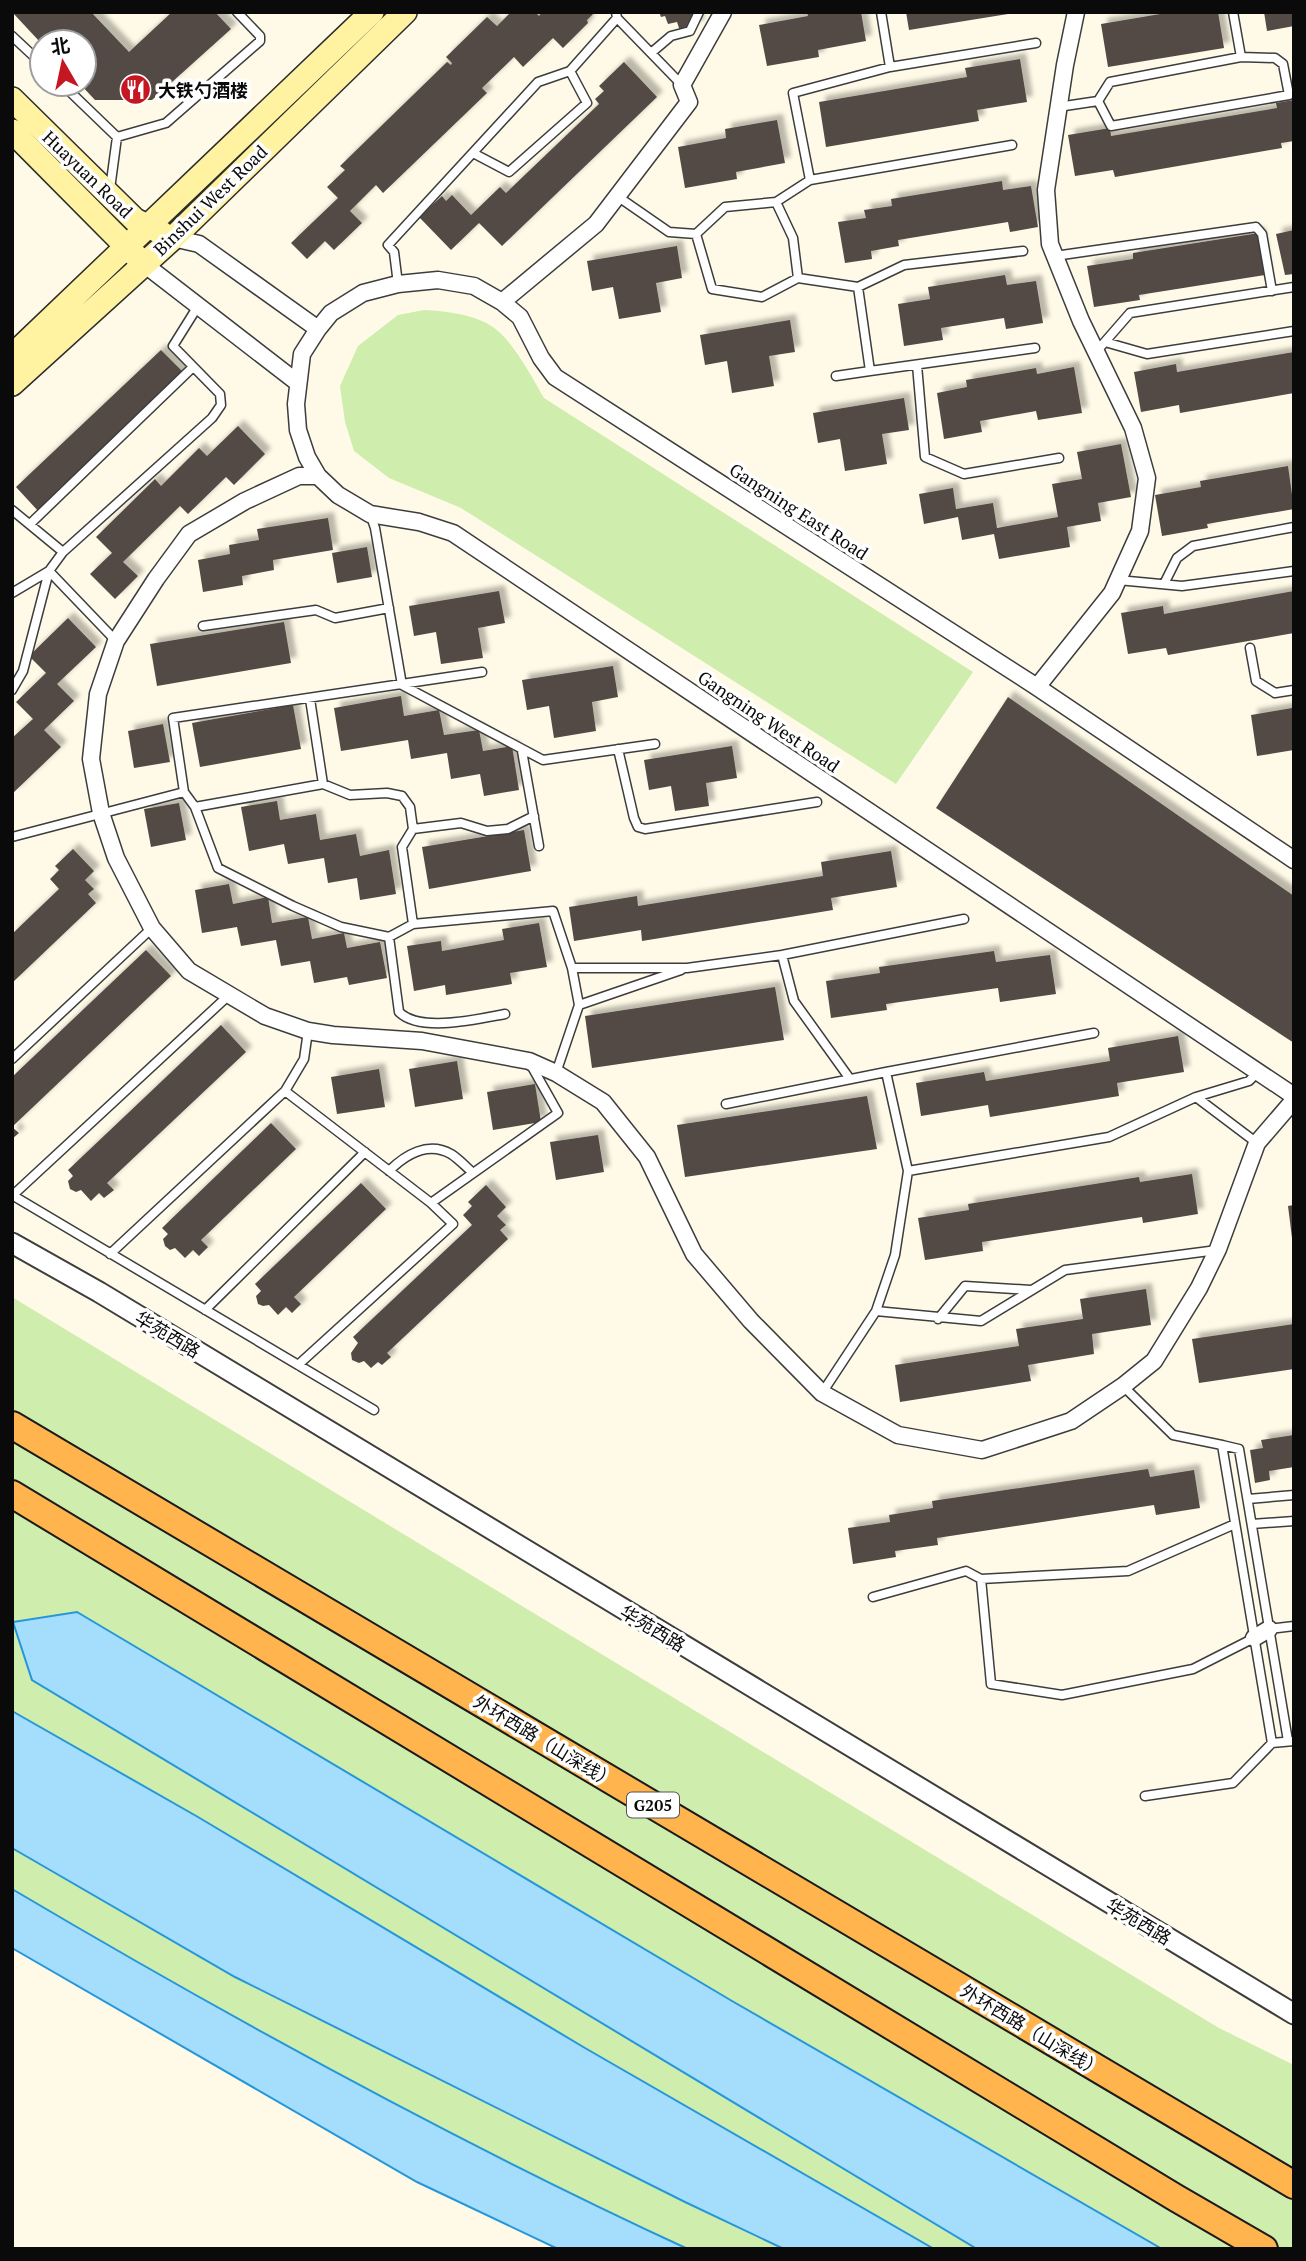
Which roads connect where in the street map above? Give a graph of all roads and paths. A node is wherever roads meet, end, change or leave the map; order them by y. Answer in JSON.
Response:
{"nodes":[{"id":1,"x":237,"y":12,"type":"edge"},
{"id":2,"x":372,"y":12,"type":"edge"},
{"id":3,"x":405,"y":12,"type":"edge"},
{"id":4,"x":699,"y":12,"type":"edge"},
{"id":5,"x":723,"y":12,"type":"edge"},
{"id":6,"x":881,"y":12,"type":"edge"},
{"id":7,"x":1076,"y":12,"type":"edge"},
{"id":8,"x":1233,"y":12,"type":"edge"},
{"id":9,"x":616,"y":15,"type":"edge"},
{"id":10,"x":12,"y":36,"type":"edge"},
{"id":11,"x":1036,"y":43,"type":"dead end"},
{"id":12,"x":28,"y":51,"type":"edge"},
{"id":13,"x":651,"y":52,"type":"junction"},
{"id":14,"x":1241,"y":57,"type":"junction"},
{"id":15,"x":890,"y":67,"type":"junction"},
{"id":16,"x":570,"y":71,"type":"junction"},
{"id":17,"x":682,"y":85,"type":"junction"},
{"id":18,"x":77,"y":98,"type":"edge"},
{"id":19,"x":12,"y":99,"type":"edge"},
{"id":20,"x":1098,"y":101,"type":"junction"},
{"id":21,"x":1058,"y":107,"type":"junction"},
{"id":22,"x":117,"y":137,"type":"junction"},
{"id":23,"x":17,"y":139,"type":"edge"},
{"id":24,"x":1012,"y":145,"type":"dead end"},
{"id":25,"x":473,"y":153,"type":"junction"},
{"id":26,"x":810,"y":180,"type":"junction"},
{"id":27,"x":181,"y":197,"type":"junction"},
{"id":28,"x":617,"y":197,"type":"junction"},
{"id":29,"x":112,"y":199,"type":"junction"},
{"id":30,"x":776,"y":202,"type":"junction"},
{"id":31,"x":696,"y":234,"type":"junction"},
{"id":32,"x":149,"y":242,"type":"junction"},
{"id":33,"x":1023,"y":251,"type":"dead end"},
{"id":34,"x":1055,"y":256,"type":"junction"},
{"id":35,"x":798,"y":278,"type":"junction"},
{"id":36,"x":398,"y":284,"type":"junction"},
{"id":37,"x":858,"y":287,"type":"junction"},
{"id":38,"x":1294,"y":287,"type":"edge"},
{"id":39,"x":1272,"y":291,"type":"junction"},
{"id":40,"x":502,"y":302,"type":"junction"},
{"id":41,"x":198,"y":306,"type":"junction"},
{"id":42,"x":318,"y":329,"type":"junction"},
{"id":43,"x":1294,"y":331,"type":"edge"},
{"id":44,"x":1101,"y":347,"type":"junction"},
{"id":45,"x":1035,"y":348,"type":"dead end"},
{"id":46,"x":12,"y":355,"type":"edge"},
{"id":47,"x":302,"y":355,"type":"joint"},
{"id":48,"x":916,"y":365,"type":"junction"},
{"id":49,"x":193,"y":367,"type":"junction"},
{"id":50,"x":870,"y":371,"type":"junction"},
{"id":51,"x":836,"y":376,"type":"dead end"},
{"id":52,"x":298,"y":383,"type":"junction"},
{"id":53,"x":12,"y":384,"type":"edge"},
{"id":54,"x":1059,"y":458,"type":"dead end"},
{"id":55,"x":317,"y":476,"type":"junction"},
{"id":56,"x":12,"y":510,"type":"edge"},
{"id":57,"x":370,"y":514,"type":"junction"},
{"id":58,"x":30,"y":524,"type":"junction"},
{"id":59,"x":1294,"y":527,"type":"edge"},
{"id":60,"x":63,"y":552,"type":"junction"},
{"id":61,"x":49,"y":571,"type":"junction"},
{"id":62,"x":1294,"y":571,"type":"edge"},
{"id":63,"x":1118,"y":580,"type":"junction"},
{"id":64,"x":1164,"y":584,"type":"junction"},
{"id":65,"x":12,"y":593,"type":"edge"},
{"id":66,"x":389,"y":608,"type":"junction"},
{"id":67,"x":204,"y":626,"type":"dead end"},
{"id":68,"x":116,"y":641,"type":"junction"},
{"id":69,"x":1250,"y":648,"type":"dead end"},
{"id":70,"x":482,"y":672,"type":"dead end"},
{"id":71,"x":402,"y":685,"type":"junction"},
{"id":72,"x":1037,"y":687,"type":"junction"},
{"id":73,"x":12,"y":690,"type":"edge"},
{"id":74,"x":1294,"y":690,"type":"edge"},
{"id":75,"x":310,"y":699,"type":"junction"},
{"id":76,"x":655,"y":744,"type":"dead end"},
{"id":77,"x":618,"y":750,"type":"junction"},
{"id":78,"x":523,"y":751,"type":"junction"},
{"id":79,"x":323,"y":784,"type":"junction"},
{"id":80,"x":184,"y":792,"type":"junction"},
{"id":81,"x":817,"y":802,"type":"dead end"},
{"id":82,"x":195,"y":807,"type":"junction"},
{"id":83,"x":101,"y":813,"type":"junction"},
{"id":84,"x":534,"y":817,"type":"junction"},
{"id":85,"x":413,"y":830,"type":"junction"},
{"id":86,"x":12,"y":837,"type":"edge"},
{"id":87,"x":539,"y":846,"type":"dead end"},
{"id":88,"x":1294,"y":860,"type":"edge"},
{"id":89,"x":964,"y":919,"type":"dead end"},
{"id":90,"x":413,"y":925,"type":"junction"},
{"id":91,"x":152,"y":928,"type":"junction"},
{"id":92,"x":389,"y":937,"type":"junction"},
{"id":93,"x":782,"y":955,"type":"junction"},
{"id":94,"x":572,"y":968,"type":"junction"},
{"id":95,"x":687,"y":968,"type":"junction"},
{"id":96,"x":228,"y":996,"type":"junction"},
{"id":97,"x":579,"y":1005,"type":"junction"},
{"id":98,"x":505,"y":1014,"type":"dead end"},
{"id":99,"x":308,"y":1031,"type":"junction"},
{"id":100,"x":1094,"y":1033,"type":"dead end"},
{"id":101,"x":12,"y":1059,"type":"edge"},
{"id":102,"x":529,"y":1061,"type":"junction"},
{"id":103,"x":886,"y":1072,"type":"junction"},
{"id":104,"x":1258,"y":1072,"type":"junction"},
{"id":105,"x":556,"y":1073,"type":"junction"},
{"id":106,"x":850,"y":1079,"type":"junction"},
{"id":107,"x":285,"y":1091,"type":"junction"},
{"id":108,"x":1196,"y":1097,"type":"junction"},
{"id":109,"x":1294,"y":1098,"type":"edge"},
{"id":110,"x":726,"y":1104,"type":"dead end"},
{"id":111,"x":1257,"y":1143,"type":"junction"},
{"id":112,"x":365,"y":1152,"type":"junction"},
{"id":113,"x":389,"y":1171,"type":"junction"},
{"id":114,"x":908,"y":1171,"type":"junction"},
{"id":115,"x":473,"y":1173,"type":"junction"},
{"id":116,"x":12,"y":1195,"type":"edge"},
{"id":117,"x":431,"y":1203,"type":"junction"},
{"id":118,"x":12,"y":1243,"type":"edge"},
{"id":119,"x":1218,"y":1249,"type":"junction"},
{"id":120,"x":110,"y":1254,"type":"junction"},
{"id":121,"x":1031,"y":1290,"type":"junction"},
{"id":122,"x":205,"y":1310,"type":"junction"},
{"id":123,"x":876,"y":1311,"type":"junction"},
{"id":124,"x":938,"y":1319,"type":"junction"},
{"id":125,"x":298,"y":1365,"type":"junction"},
{"id":126,"x":1124,"y":1386,"type":"junction"},
{"id":127,"x":822,"y":1393,"type":"junction"},
{"id":128,"x":374,"y":1410,"type":"dead end"},
{"id":129,"x":12,"y":1425,"type":"edge"},
{"id":130,"x":1222,"y":1445,"type":"junction"},
{"id":131,"x":12,"y":1494,"type":"edge"},
{"id":132,"x":1294,"y":1495,"type":"edge"},
{"id":133,"x":1248,"y":1499,"type":"junction"},
{"id":134,"x":1294,"y":1521,"type":"edge"},
{"id":135,"x":1235,"y":1524,"type":"junction"},
{"id":136,"x":1252,"y":1524,"type":"junction"},
{"id":137,"x":981,"y":1579,"type":"junction"},
{"id":138,"x":873,"y":1597,"type":"dead end"},
{"id":139,"x":1294,"y":1626,"type":"edge"},
{"id":140,"x":1269,"y":1629,"type":"junction"},
{"id":141,"x":1254,"y":1638,"type":"junction"},
{"id":142,"x":1291,"y":1741,"type":"edge"},
{"id":143,"x":1272,"y":1743,"type":"junction"},
{"id":144,"x":1144,"y":1796,"type":"dead end"},
{"id":145,"x":1294,"y":2014,"type":"edge"},
{"id":146,"x":1294,"y":2185,"type":"edge"},
{"id":147,"x":1264,"y":2249,"type":"edge"}],
"edges":[{"from":1,"to":22,"type":"lane"},
{"from":2,"to":27,"type":"main road","name":"Binshui West Road"},
{"from":3,"to":32,"type":"main road","name":"Binshui West Road"},
{"from":4,"to":13,"type":"lane"},
{"from":5,"to":17,"type":"street"},
{"from":6,"to":15,"type":"lane"},
{"from":7,"to":21,"type":"street"},
{"from":8,"to":14,"type":"lane"},
{"from":9,"to":13,"type":"lane"},
{"from":9,"to":16,"type":"lane"},
{"from":10,"to":12,"type":"lane"},
{"from":11,"to":15,"type":"lane"},
{"from":13,"to":17,"type":"lane"},
{"from":14,"to":20,"type":"lane"},
{"from":14,"to":20,"type":"lane"},
{"from":15,"to":26,"type":"lane"},
{"from":16,"to":25,"type":"lane"},
{"from":16,"to":25,"type":"lane"},
{"from":17,"to":28,"type":"street"},
{"from":18,"to":22,"type":"lane"},
{"from":19,"to":29,"type":"main road","name":"Huayuan Road"},
{"from":20,"to":21,"type":"lane"},
{"from":21,"to":34,"type":"street"},
{"from":22,"to":29,"type":"lane"},
{"from":23,"to":32,"type":"main road","name":"Huayuan Road"},
{"from":24,"to":26,"type":"lane"},
{"from":25,"to":36,"type":"lane"},
{"from":26,"to":30,"type":"lane"},
{"from":27,"to":29,"type":"main road"},
{"from":27,"to":32,"type":"main road","name":"Binshui West Road"},
{"from":28,"to":31,"type":"lane"},
{"from":28,"to":40,"type":"street"},
{"from":29,"to":32,"type":"main road","name":"Huayuan Road"},
{"from":30,"to":31,"type":"lane"},
{"from":30,"to":35,"type":"lane"},
{"from":31,"to":35,"type":"lane"},
{"from":32,"to":41,"type":"street"},
{"from":32,"to":42,"type":"street"},
{"from":32,"to":46,"type":"main road","name":"Binshui West Road"},
{"from":32,"to":53,"type":"main road","name":"Binshui West Road"},
{"from":33,"to":37,"type":"lane"},
{"from":34,"to":39,"type":"lane"},
{"from":34,"to":44,"type":"street"},
{"from":35,"to":37,"type":"lane"},
{"from":36,"to":40,"type":"street","name":"Gangning East Road"},
{"from":36,"to":42,"type":"street","name":"Gangning East Road"},
{"from":37,"to":50,"type":"lane"},
{"from":38,"to":39,"type":"lane"},
{"from":39,"to":44,"type":"lane"},
{"from":40,"to":72,"type":"street","name":"Gangning East Road"},
{"from":41,"to":49,"type":"lane"},
{"from":41,"to":52,"type":"street"},
{"from":42,"to":47,"type":"street","name":"Gangning East Road"},
{"from":43,"to":44,"type":"lane"},
{"from":44,"to":63,"type":"street"},
{"from":45,"to":48,"type":"lane"},
{"from":47,"to":52,"type":"street","name":"Gangning West Road"},
{"from":48,"to":50,"type":"lane"},
{"from":48,"to":54,"type":"lane"},
{"from":49,"to":58,"type":"lane"},
{"from":49,"to":60,"type":"lane"},
{"from":50,"to":51,"type":"lane"},
{"from":52,"to":55,"type":"street","name":"Gangning West Road"},
{"from":55,"to":57,"type":"street","name":"Gangning West Road"},
{"from":55,"to":68,"type":"street"},
{"from":56,"to":58,"type":"lane"},
{"from":57,"to":66,"type":"lane"},
{"from":57,"to":104,"type":"street","name":"Gangning West Road"},
{"from":58,"to":60,"type":"lane"},
{"from":59,"to":64,"type":"lane"},
{"from":60,"to":61,"type":"lane"},
{"from":61,"to":65,"type":"lane"},
{"from":61,"to":68,"type":"lane"},
{"from":61,"to":73,"type":"lane"},
{"from":62,"to":64,"type":"lane"},
{"from":63,"to":64,"type":"lane"},
{"from":63,"to":72,"type":"street"},
{"from":66,"to":67,"type":"lane"},
{"from":66,"to":71,"type":"lane"},
{"from":68,"to":83,"type":"street"},
{"from":69,"to":74,"type":"lane"},
{"from":70,"to":71,"type":"lane"},
{"from":71,"to":75,"type":"lane"},
{"from":71,"to":78,"type":"lane"},
{"from":72,"to":88,"type":"street","name":"Gangning East Road"},
{"from":75,"to":79,"type":"lane"},
{"from":75,"to":80,"type":"lane"},
{"from":76,"to":77,"type":"lane"},
{"from":77,"to":78,"type":"lane"},
{"from":77,"to":81,"type":"lane"},
{"from":78,"to":84,"type":"lane"},
{"from":79,"to":82,"type":"lane"},
{"from":79,"to":85,"type":"lane"},
{"from":80,"to":82,"type":"lane"},
{"from":80,"to":83,"type":"lane"},
{"from":82,"to":92,"type":"lane"},
{"from":83,"to":86,"type":"lane"},
{"from":83,"to":91,"type":"street"},
{"from":84,"to":85,"type":"lane"},
{"from":84,"to":87,"type":"lane"},
{"from":85,"to":90,"type":"lane"},
{"from":89,"to":93,"type":"lane"},
{"from":90,"to":92,"type":"lane"},
{"from":90,"to":94,"type":"lane"},
{"from":91,"to":96,"type":"street"},
{"from":91,"to":101,"type":"lane"},
{"from":92,"to":98,"type":"lane"},
{"from":93,"to":95,"type":"lane"},
{"from":93,"to":106,"type":"lane"},
{"from":94,"to":95,"type":"lane"},
{"from":94,"to":97,"type":"lane"},
{"from":95,"to":97,"type":"lane"},
{"from":96,"to":99,"type":"street"},
{"from":96,"to":116,"type":"lane"},
{"from":97,"to":105,"type":"lane"},
{"from":99,"to":102,"type":"street"},
{"from":99,"to":107,"type":"lane"},
{"from":100,"to":103,"type":"lane"},
{"from":102,"to":105,"type":"street"},
{"from":102,"to":115,"type":"lane"},
{"from":103,"to":106,"type":"lane"},
{"from":103,"to":114,"type":"lane"},
{"from":104,"to":108,"type":"lane"},
{"from":104,"to":109,"type":"street","name":"Gangning West Road"},
{"from":105,"to":127,"type":"street"},
{"from":106,"to":110,"type":"lane"},
{"from":107,"to":112,"type":"lane"},
{"from":107,"to":120,"type":"lane"},
{"from":108,"to":111,"type":"lane"},
{"from":108,"to":114,"type":"lane"},
{"from":109,"to":111,"type":"street"},
{"from":111,"to":119,"type":"street"},
{"from":112,"to":113,"type":"lane"},
{"from":112,"to":122,"type":"lane"},
{"from":113,"to":115,"type":"lane"},
{"from":113,"to":117,"type":"lane"},
{"from":114,"to":123,"type":"lane"},
{"from":115,"to":117,"type":"lane"},
{"from":116,"to":120,"type":"lane"},
{"from":117,"to":125,"type":"lane"},
{"from":118,"to":145,"type":"street","name":"华苑西路"},
{"from":119,"to":121,"type":"lane"},
{"from":119,"to":126,"type":"street"},
{"from":120,"to":122,"type":"lane"},
{"from":121,"to":124,"type":"lane"},
{"from":121,"to":124,"type":"lane"},
{"from":122,"to":125,"type":"lane"},
{"from":123,"to":124,"type":"lane"},
{"from":123,"to":127,"type":"lane"},
{"from":125,"to":128,"type":"lane"},
{"from":126,"to":127,"type":"street"},
{"from":126,"to":130,"type":"lane"},
{"from":129,"to":146,"type":"highway","name":"外环西路（山深线）","number":"G205"},
{"from":130,"to":133,"type":"lane"},
{"from":130,"to":135,"type":"lane"},
{"from":131,"to":147,"type":"highway"},
{"from":132,"to":133,"type":"lane"},
{"from":133,"to":136,"type":"lane"},
{"from":134,"to":136,"type":"lane"},
{"from":135,"to":137,"type":"lane"},
{"from":135,"to":141,"type":"lane"},
{"from":136,"to":140,"type":"lane"},
{"from":137,"to":138,"type":"lane"},
{"from":137,"to":141,"type":"lane"},
{"from":139,"to":140,"type":"lane"},
{"from":140,"to":141,"type":"street"},
{"from":140,"to":142,"type":"lane"},
{"from":141,"to":143,"type":"lane"},
{"from":142,"to":143,"type":"lane"},
{"from":143,"to":144,"type":"lane"}]}
